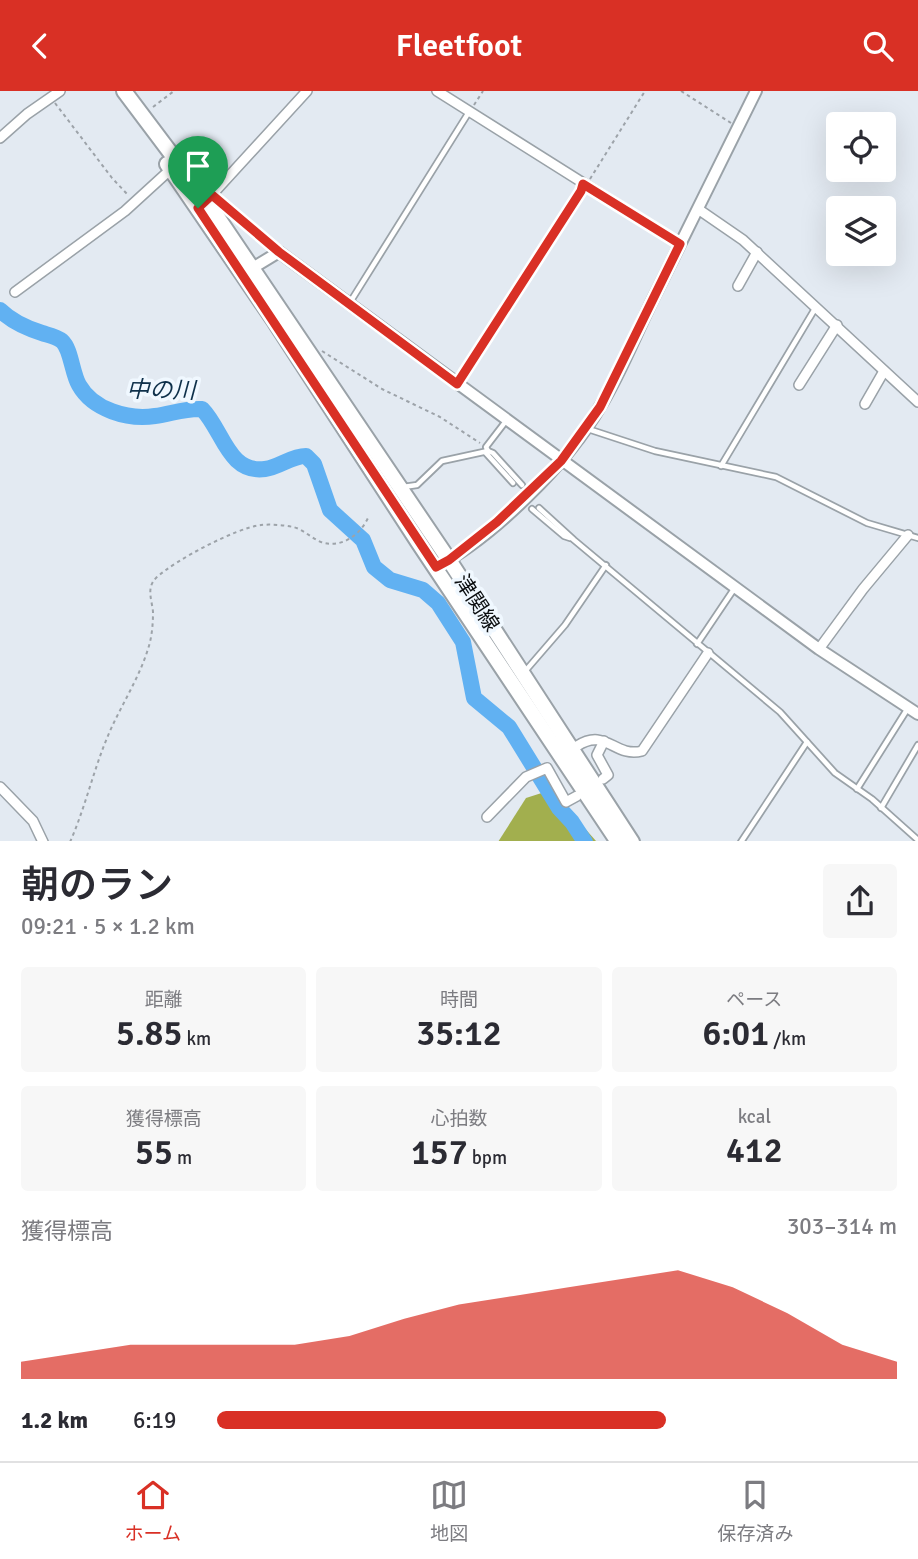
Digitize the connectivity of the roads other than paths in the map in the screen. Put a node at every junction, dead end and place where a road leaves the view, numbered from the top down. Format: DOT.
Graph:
graph roads {
  1 [pos="60,91"];
  2 [pos="122,91"];
  3 [pos="307,91"];
  4 [pos="437,91"];
  5 [pos="756,91"];
  6 [pos="470,112"];
  7 [pos="0,138"];
  8 [pos="171,169"];
  9 [pos="584,185"];
  10 [pos="205,201"];
  11 [pos="698,209"];
  12 [pos="680,244"];
  13 [pos="279,252"];
  14 [pos="757,252"];
  15 [pos="251,269"];
  16 [pos="738,286"];
  17 [pos="15,292"];
  18 [pos="349,305"];
  19 [pos="817,306"];
  20 [pos="837,325"];
  21 [pos="884,371"];
  22 [pos="457,384"];
  23 [pos="799,384"];
  24 [pos="918,403"];
  25 [pos="865,404"];
  26 [pos="507,420"];
  27 [pos="585,428"];
  28 [pos="486,450"];
  29 [pos="561,461"];
  30 [pos="720,466"];
  31 [pos="513,483"];
  32 [pos="522,485"];
  33 [pos="398,487"];
  34 [pos="539,508"];
  35 [pos="532,509"];
  36 [pos="908,535"];
  37 [pos="918,538"];
  38 [pos="574,540"];
  39 [pos="449,560"];
  40 [pos="606,565"];
  41 [pos="436,567"];
  42 [pos="734,588"];
  43 [pos="697,644"];
  44 [pos="819,649"];
  45 [pos="708,653"];
  46 [pos="527,669"];
  47 [pos="913,710"];
  48 [pos="604,741"];
  49 [pos="807,741"];
  50 [pos="918,745"];
  51 [pos="577,746"];
  52 [pos="603,779"];
  53 [pos="0,787"];
  54 [pos="857,789"];
  55 [pos="577,796"];
  56 [pos="881,808"];
  57 [pos="487,817"];
  58 [pos="918,839"];
  59 [pos="43,841"];
  60 [pos="617,841"];
  61 [pos="631,841"];
  62 [pos="742,841"];
  1 -- 7 [label="street"];
  2 -- 8 [label="main road, 津関線"];
  2 -- 10 [label="main road, 津関線"];
  3 -- 10 [label="street"];
  4 -- 6 [label="street"];
  5 -- 11 [label="street"];
  6 -- 9 [label="street"];
  6 -- 18 [label="lane"];
  8 -- 10 [label="main road, 津関線"];
  8 -- 17 [label="street"];
  9 -- 12 [label="street"];
  9 -- 22 [label="lane"];
  10 -- 13 [label="street"];
  10 -- 15 [label="main road, 津関線"];
  10 -- 41 [label="main road, 津関線"];
  11 -- 12 [label="street"];
  11 -- 14 [label="street"];
  12 -- 27 [label="street"];
  13 -- 15 [label="street"];
  13 -- 18 [label="street"];
  14 -- 16 [label="street"];
  14 -- 19 [label="street"];
  15 -- 33 [label="main road, 津関線"];
  18 -- 22 [label="street"];
  19 -- 20 [label="street"];
  19 -- 30 [label="lane"];
  20 -- 21 [label="street"];
  20 -- 23 [label="street"];
  21 -- 24 [label="street"];
  21 -- 25 [label="street"];
  22 -- 26 [label="street"];
  26 -- 28 [label="lane"];
  26 -- 29 [label="street"];
  27 -- 29 [label="street"];
  27 -- 30 [label="lane"];
  28 -- 31 [label="lane"];
  28 -- 32 [label="lane"];
  28 -- 33 [label="lane"];
  29 -- 39 [label="street"];
  29 -- 42 [label="street"];
  30 -- 36 [label="lane"];
  33 -- 39 [label="main road, 津関線"];
  34 -- 38 [label="lane"];
  35 -- 38 [label="lane"];
  36 -- 37 [label="lane"];
  36 -- 44 [label="street"];
  38 -- 40 [label="lane"];
  39 -- 41 [label="street"];
  39 -- 61 [label="main road, 津関線"];
  40 -- 43 [label="lane"];
  40 -- 46 [label="lane"];
  41 -- 60 [label="main road, 津関線"];
  42 -- 43 [label="lane"];
  42 -- 44 [label="street"];
  43 -- 45 [label="lane"];
  44 -- 47 [label="street"];
  45 -- 48 [label="street"];
  45 -- 49 [label="lane"];
  47 -- 54 [label="lane"];
  48 -- 51 [label="street"];
  48 -- 52 [label="street"];
  49 -- 54 [label="lane"];
  49 -- 62 [label="lane"];
  50 -- 56 [label="lane"];
  53 -- 59 [label="street"];
  54 -- 56 [label="lane"];
  55 -- 57 [label="street"];
  56 -- 58 [label="lane"];
}
